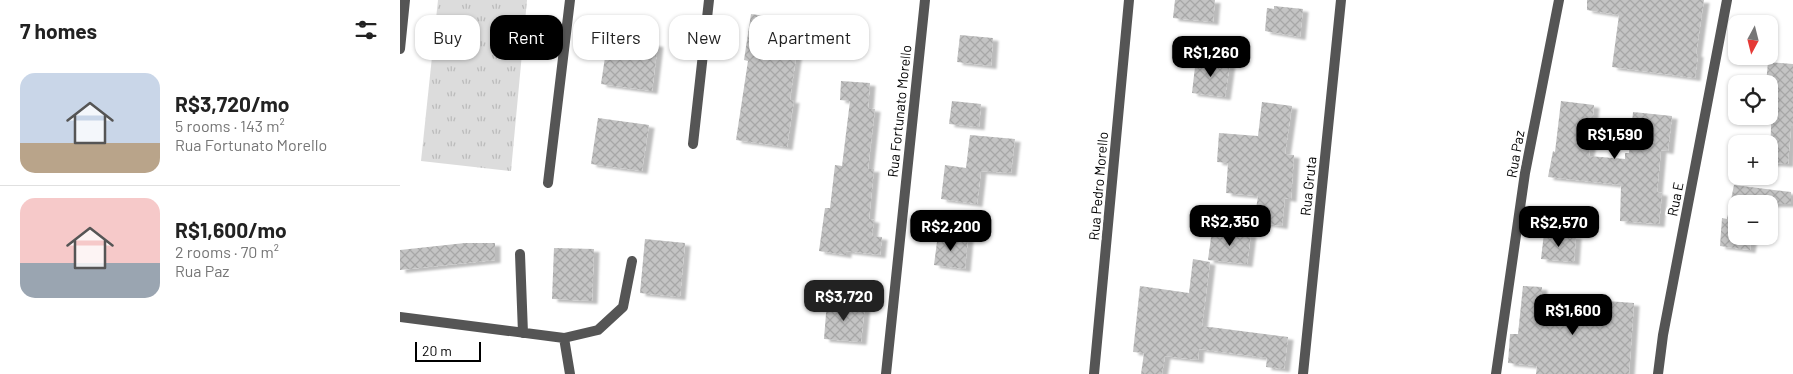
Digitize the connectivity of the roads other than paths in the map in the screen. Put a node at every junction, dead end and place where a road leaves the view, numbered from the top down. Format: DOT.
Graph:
graph roads {
  1 [pos="405,0"];
  2 [pos="570,0"];
  3 [pos="709,0"];
  4 [pos="925,0"];
  5 [pos="1130,0"];
  6 [pos="1341,0"];
  7 [pos="1559,0"];
  8 [pos="1726,0"];
  9 [pos="400,49"];
  10 [pos="693,144"];
  11 [pos="548,183"];
  12 [pos="520,254"];
  13 [pos="632,261"];
  14 [pos="400,317"];
  15 [pos="523,332"];
  16 [pos="564,338"];
  17 [pos="570,374"];
  18 [pos="886,374"];
  19 [pos="1094,374"];
  20 [pos="1303,374"];
  21 [pos="1496,374"];
  22 [pos="1658,374"];
  1 -- 9 [label="street"];
  2 -- 11 [label="street"];
  3 -- 10 [label="street"];
  4 -- 18 [label="street, Rua Fortunato Morello"];
  5 -- 19 [label="street, Rua Pedro Morello"];
  6 -- 20 [label="street, Rua Gruta"];
  7 -- 21 [label="street, Rua Paz"];
  8 -- 22 [label="street, Rua E"];
  12 -- 15 [label="street"];
  13 -- 16 [label="street"];
  14 -- 15 [label="street"];
  15 -- 16 [label="street"];
  16 -- 17 [label="street"];
}
